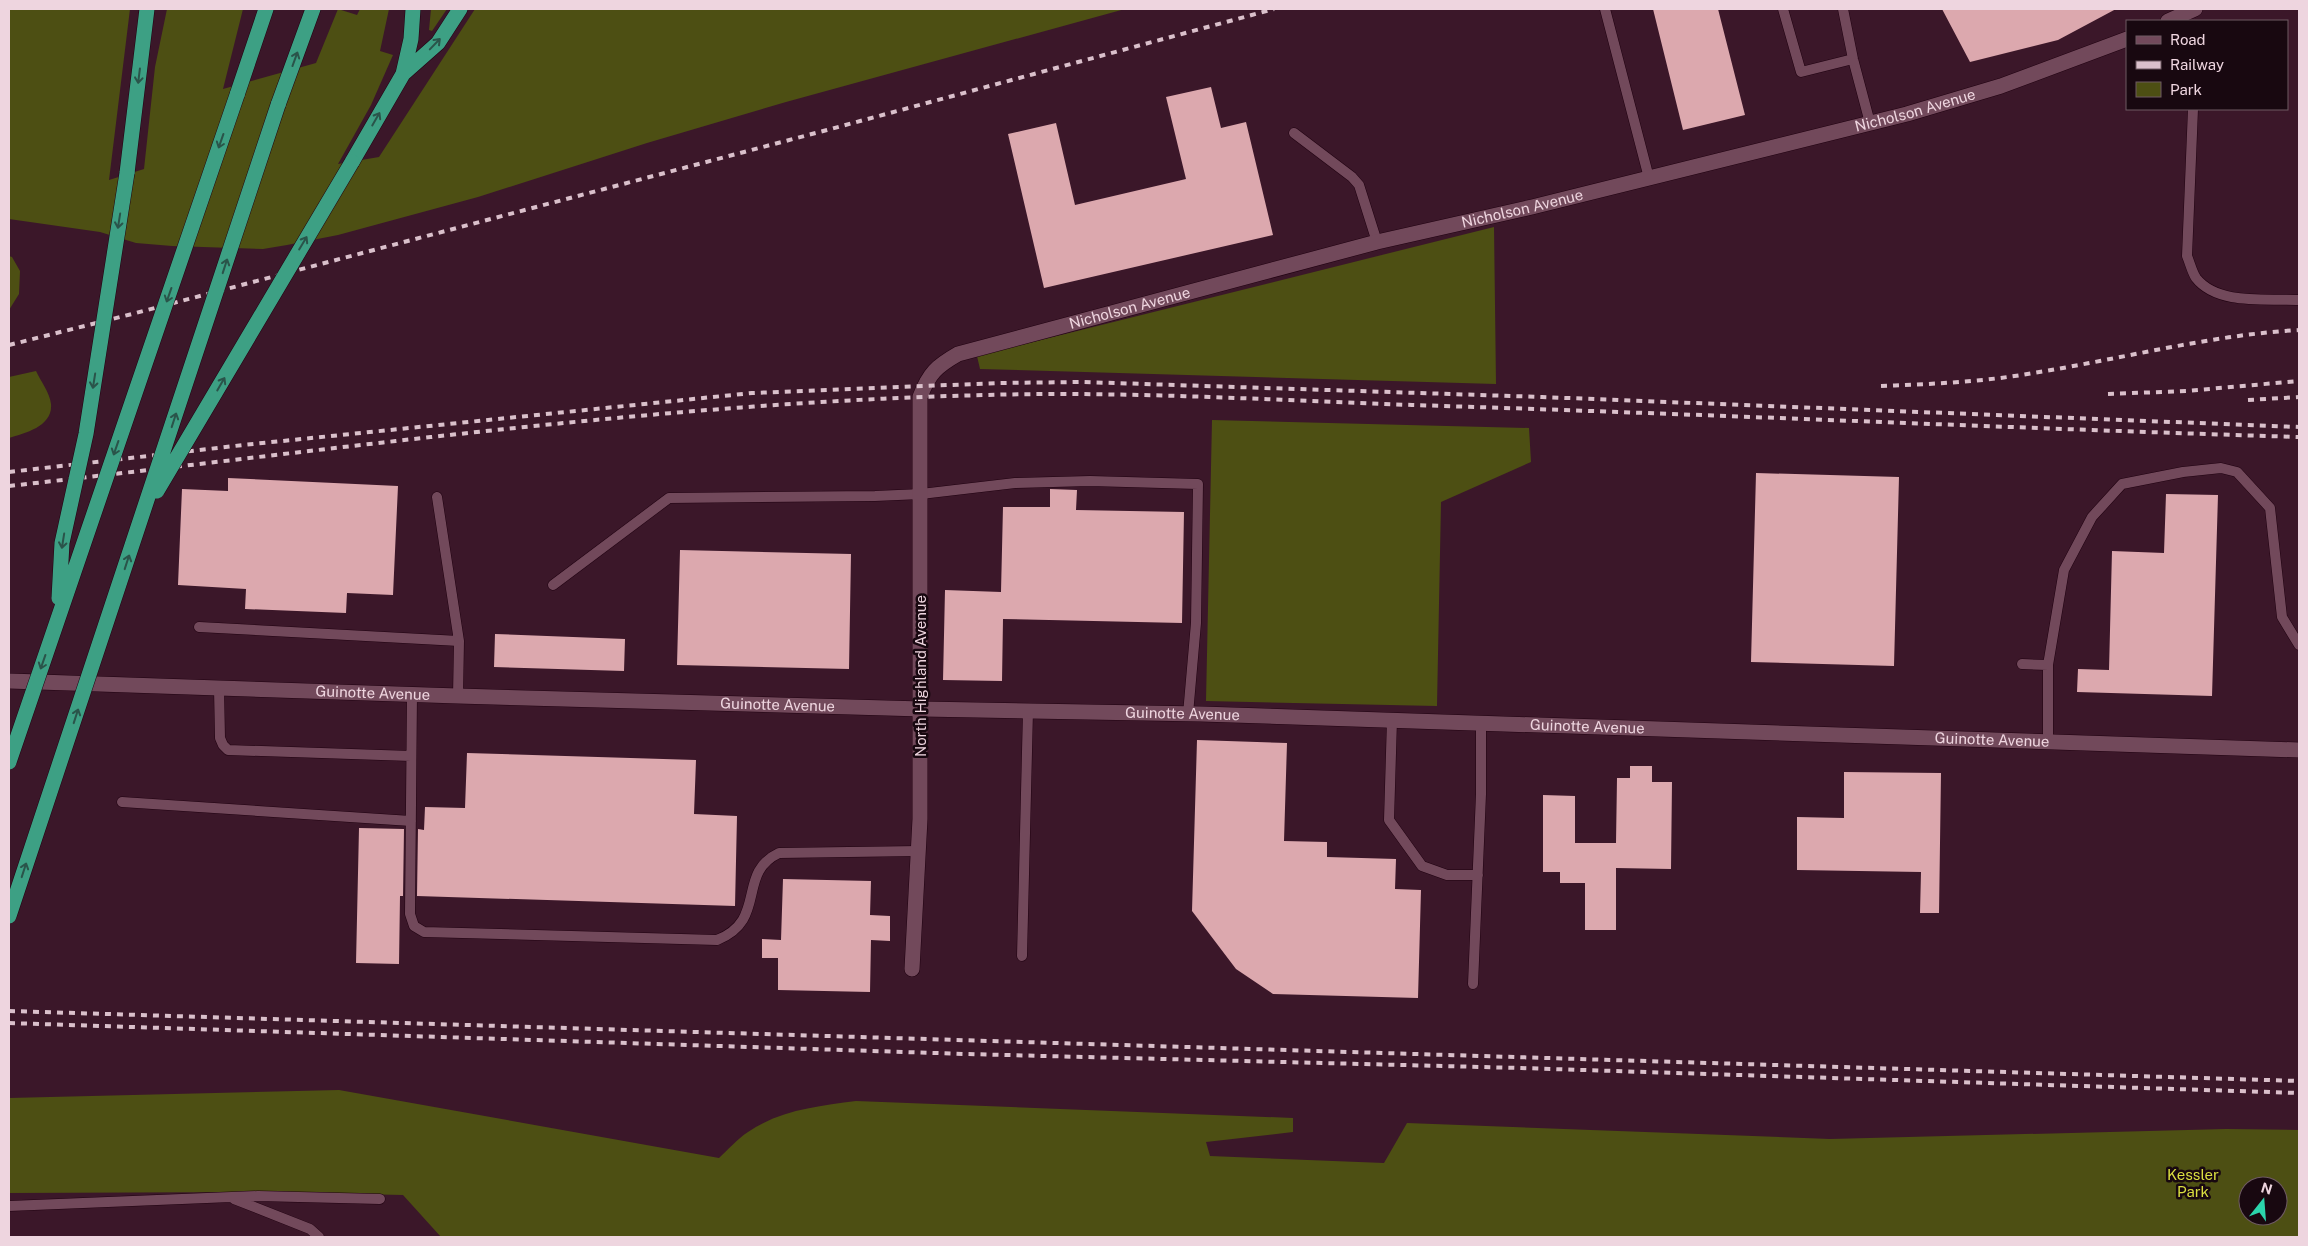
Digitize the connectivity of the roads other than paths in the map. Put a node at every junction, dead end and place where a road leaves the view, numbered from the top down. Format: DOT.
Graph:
graph roads {
  1 [pos="147,9"];
  2 [pos="151,9"];
  3 [pos="266,9"];
  4 [pos="313,9"];
  5 [pos="413,9"];
  6 [pos="460,9"];
  7 [pos="1605,9"];
  8 [pos="1783,9"];
  9 [pos="1842,9"];
  10 [pos="145,28"];
  11 [pos="2126,38"];
  12 [pos="1853,59"];
  13 [pos="403,74"];
  14 [pos="2193,110"];
  15 [pos="1870,123"];
  16 [pos="1294,133"];
  17 [pos="1649,178"];
  18 [pos="1377,242"];
  19 [pos="2299,300"];
  20 [pos="924,384"];
  21 [pos="921,494"];
  22 [pos="437,497"];
  23 [pos="143,516"];
  24 [pos="553,584"];
  25 [pos="58,616"];
  26 [pos="199,628"];
  27 [pos="459,642"];
  28 [pos="2299,645"];
  29 [pos="2022,664"];
  30 [pos="2048,665"];
  31 [pos="9,681"];
  32 [pos="219,688"];
  33 [pos="412,694"];
  34 [pos="458,696"];
  35 [pos="922,709"];
  36 [pos="1028,711"];
  37 [pos="1188,714"];
  38 [pos="1392,720"];
  39 [pos="1481,723"];
  40 [pos="2048,742"];
  41 [pos="2299,750"];
  42 [pos="411,756"];
  43 [pos="9,762"];
  44 [pos="122,802"];
  45 [pos="411,821"];
  46 [pos="919,852"];
  47 [pos="1478,875"];
  48 [pos="9,916"];
  49 [pos="1022,956"];
  50 [pos="912,969"];
  51 [pos="1473,984"];
  52 [pos="230,1197"];
  53 [pos="380,1200"];
  54 [pos="9,1206"];
  55 [pos="319,1237"];
  1 -- 10 [label="highway"];
  2 -- 10 [label="highway"];
  3 -- 25 [label="highway, one-way, bridge"];
  23 -- 4 [label="highway, one-way, bridge"];
  5 -- 13 [label="highway"];
  13 -- 6 [label="highway, one-way"];
  7 -- 17 [label="lane"];
  8 -- 12 [label="lane"];
  9 -- 12 [label="lane"];
  10 -- 25 [label="highway, one-way, bridge"];
  11 -- 15 [label="street, Nicholson Avenue"];
  12 -- 15 [label="lane"];
  23 -- 13 [label="highway, one-way, bridge"];
  14 -- 19 [label="lane"];
  15 -- 17 [label="street, Nicholson Avenue"];
  16 -- 18 [label="lane"];
  17 -- 18 [label="street, Nicholson Avenue"];
  18 -- 20 [label="street, Nicholson Avenue"];
  20 -- 21 [label="street, North Highland Avenue"];
  21 -- 24 [label="lane"];
  21 -- 35 [label="street, North Highland Avenue"];
  21 -- 37 [label="lane"];
  22 -- 27 [label="lane"];
  48 -- 23 [label="highway, one-way, bridge"];
  25 -- 43 [label="highway, one-way, bridge"];
  26 -- 27 [label="lane"];
  27 -- 34 [label="lane"];
  28 -- 30 [label="lane"];
  29 -- 30 [label="lane"];
  30 -- 40 [label="lane"];
  31 -- 32 [label="street, Guinotte Avenue"];
  32 -- 33 [label="street, Guinotte Avenue"];
  32 -- 42 [label="lane"];
  33 -- 34 [label="street, Guinotte Avenue"];
  33 -- 42 [label="lane"];
  34 -- 35 [label="street, Guinotte Avenue"];
  35 -- 36 [label="street, Guinotte Avenue"];
  35 -- 46 [label="street, North Highland Avenue"];
  36 -- 37 [label="street, Guinotte Avenue"];
  36 -- 49 [label="lane"];
  37 -- 38 [label="street, Guinotte Avenue"];
  38 -- 39 [label="street, Guinotte Avenue"];
  38 -- 47 [label="lane"];
  39 -- 40 [label="street, Guinotte Avenue"];
  39 -- 47 [label="lane"];
  40 -- 41 [label="street, Guinotte Avenue"];
  42 -- 45 [label="lane"];
  44 -- 45 [label="lane"];
  45 -- 46 [label="lane"];
  46 -- 50 [label="street, North Highland Avenue"];
  47 -- 51 [label="lane"];
  52 -- 53 [label="lane"];
  52 -- 54 [label="lane"];
  52 -- 55 [label="lane"];
}
